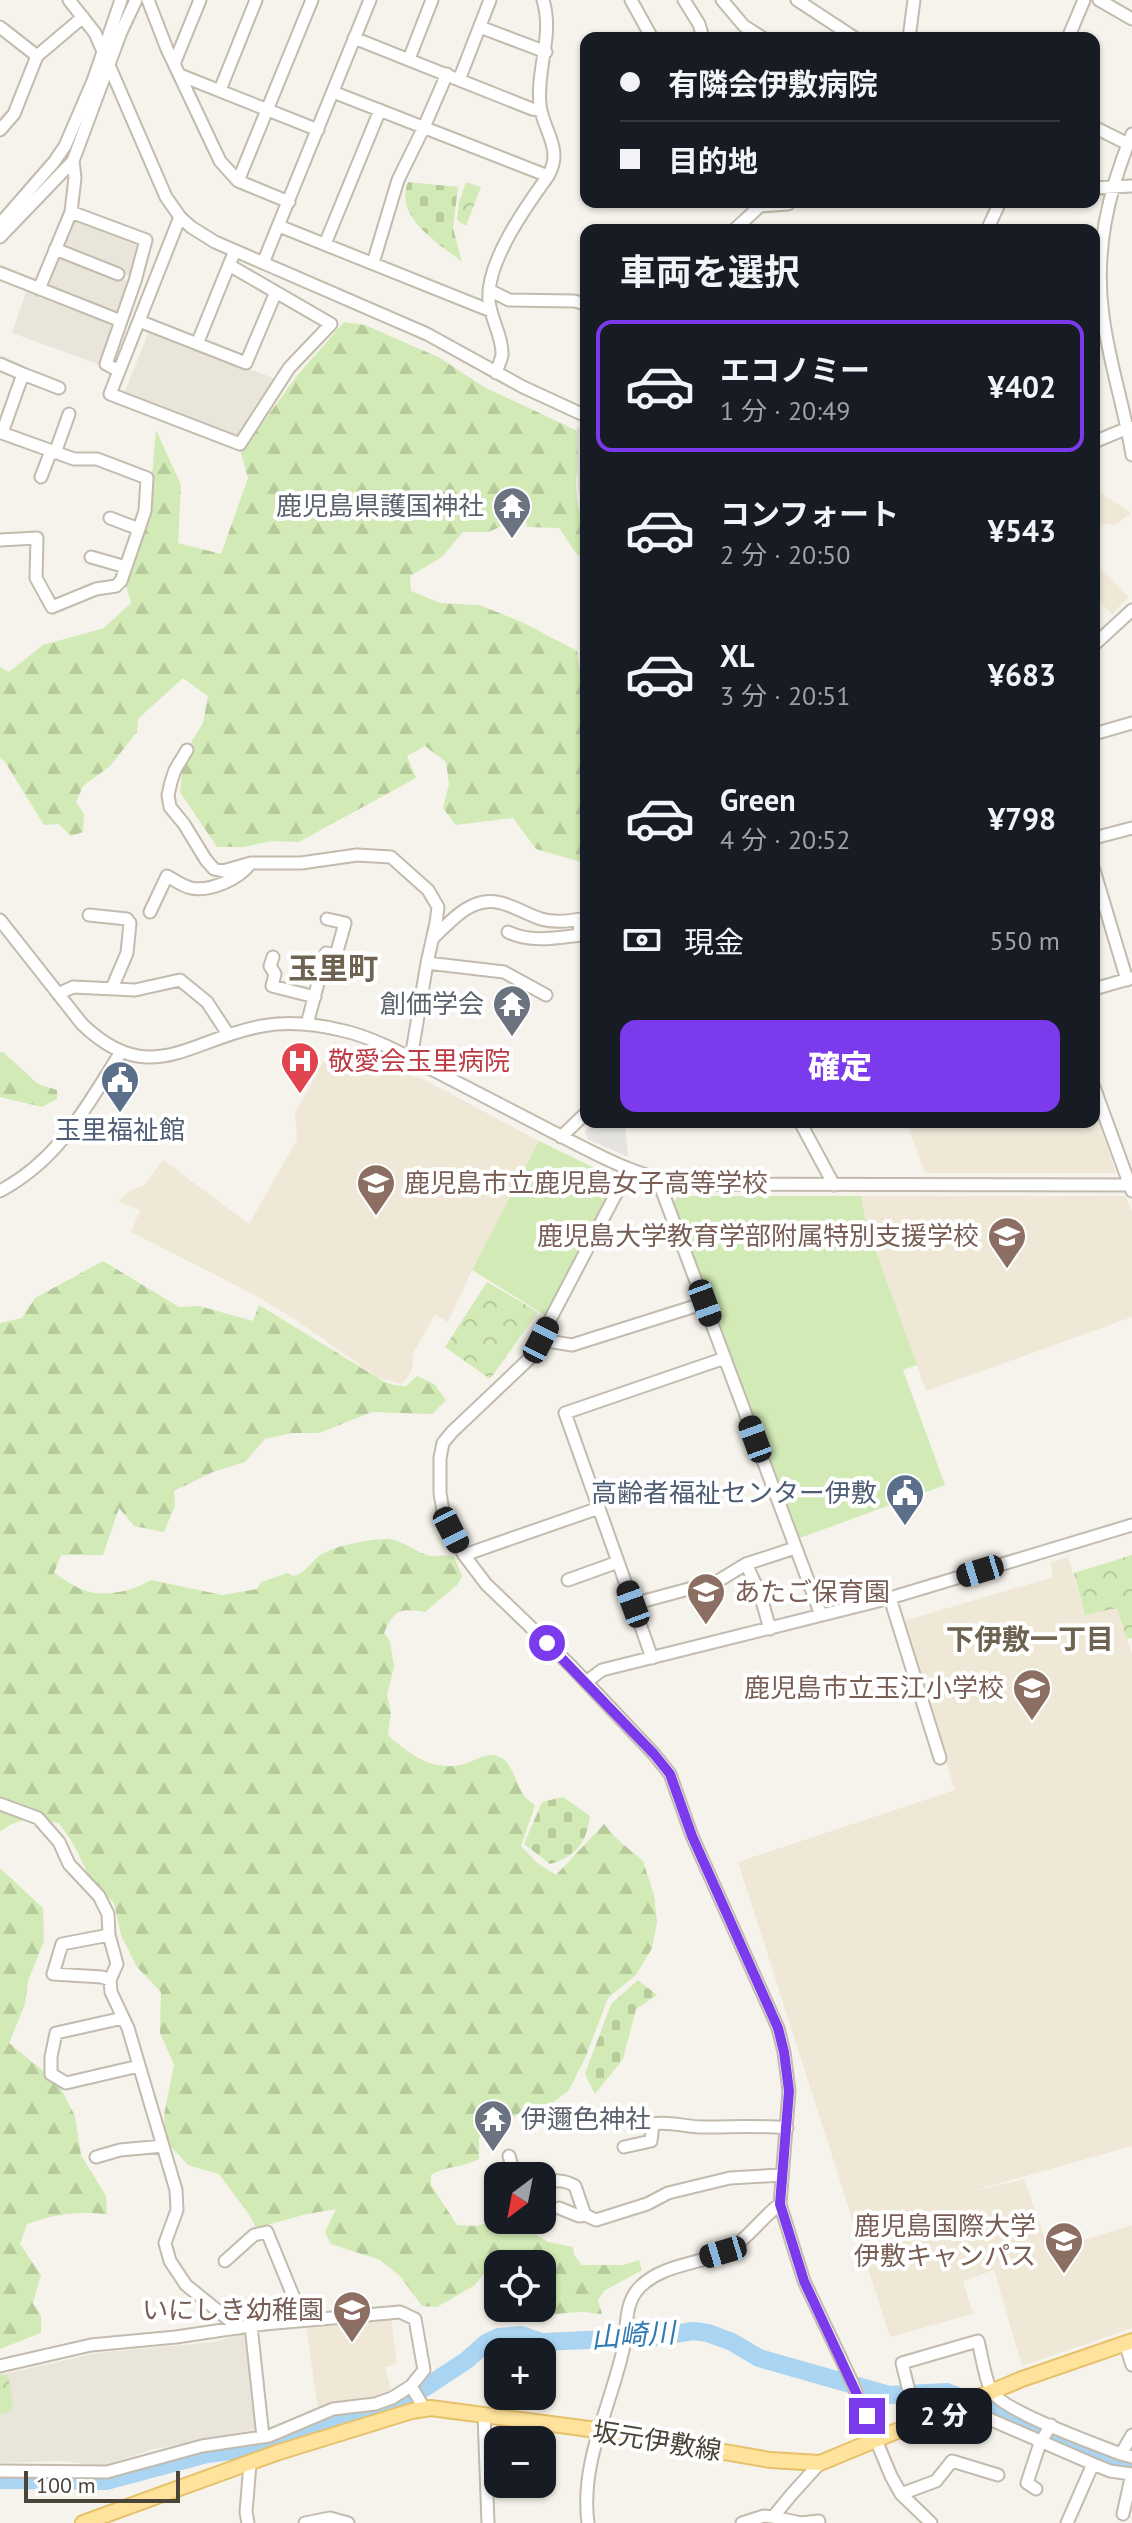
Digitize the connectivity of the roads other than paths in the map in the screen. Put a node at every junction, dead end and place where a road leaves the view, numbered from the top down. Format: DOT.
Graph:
graph roads {
  1 [pos="69,0"];
  2 [pos="121,0"];
  3 [pos="136,0"];
  4 [pos="148,0"];
  5 [pos="200,0"];
  6 [pos="256,0"];
  7 [pos="312,0"];
  8 [pos="370,0"];
  9 [pos="432,0"];
  10 [pos="490,0"];
  11 [pos="543,0"];
  12 [pos="684,0"];
  13 [pos="722,0"];
  14 [pos="797,0"];
  15 [pos="914,0"];
  16 [pos="1084,0"];
  17 [pos="1099,0"];
  18 [pos="637,2"];
  19 [pos="83,17"];
  20 [pos="1132,19"];
  21 [pos="0,27"];
  22 [pos="480,27"];
  23 [pos="650,32"];
  24 [pos="701,32"];
  25 [pos="754,32"];
  26 [pos="846,32"];
  27 [pos="910,32"];
  28 [pos="1071,32"];
  29 [pos="354,38"];
  30 [pos="103,50"];
  31 [pos="546,52"];
  32 [pos="37,56"];
  33 [pos="409,59"];
  34 [pos="174,64"];
  35 [pos="109,65"];
  36 [pos="447,74"];
  37 [pos="180,75"];
  38 [pos="459,80"];
  39 [pos="220,90"];
  40 [pos="333,92"];
  41 [pos="267,109"];
  42 [pos="380,110"];
  43 [pos="540,110"];
  44 [pos="424,127"];
  45 [pos="1100,129"];
  46 [pos="0,130"];
  47 [pos="318,130"];
  48 [pos="1130,139"];
  49 [pos="73,161"];
  50 [pos="548,176"];
  51 [pos="238,181"];
  52 [pos="1132,186"];
  53 [pos="1112,187"];
  54 [pos="1100,188"];
  55 [pos="289,202"];
  56 [pos="755,208"];
  57 [pos="71,212"];
  58 [pos="180,217"];
  59 [pos="0,224"];
  60 [pos="741,224"];
  61 [pos="279,226"];
  62 [pos="0,237"];
  63 [pos="325,244"];
  64 [pos="55,249"];
  65 [pos="235,251"];
  66 [pos="263,263"];
  67 [pos="373,263"];
  68 [pos="229,265"];
  69 [pos="0,273"];
  70 [pos="118,274"];
  71 [pos="1100,285"];
  72 [pos="39,289"];
  73 [pos="489,290"];
  74 [pos="276,292"];
  75 [pos="580,302"];
  76 [pos="491,311"];
  77 [pos="121,321"];
  78 [pos="139,321"];
  79 [pos="1100,325"];
  80 [pos="197,344"];
  81 [pos="0,364"];
  82 [pos="119,371"];
  83 [pos="496,373"];
  84 [pos="23,374"];
  85 [pos="59,388"];
  86 [pos="580,413"];
  87 [pos="69,414"];
  88 [pos="1129,427"];
  89 [pos="1100,439"];
  90 [pos="53,452"];
  91 [pos="1132,455"];
  92 [pos="41,477"];
  93 [pos="110,518"];
  94 [pos="139,529"];
  95 [pos="0,540"];
  96 [pos="91,557"];
  97 [pos="126,567"];
  98 [pos="1132,610"];
  99 [pos="1100,639"];
  100 [pos="1132,723"];
  101 [pos="1100,732"];
  102 [pos="187,750"];
  103 [pos="1132,828"];
  104 [pos="1100,836"];
  105 [pos="251,863"];
  106 [pos="1100,889"];
  107 [pos="150,912"];
  108 [pos="89,915"];
  109 [pos="327,919"];
  110 [pos="580,919"];
  111 [pos="0,920"];
  112 [pos="508,932"];
  113 [pos="434,937"];
  114 [pos="580,938"];
  115 [pos="273,957"];
  116 [pos="427,963"];
  117 [pos="1129,979"];
  118 [pos="1100,987"];
  119 [pos="112,988"];
  120 [pos="58,994"];
  121 [pos="546,995"];
  122 [pos="315,997"];
  123 [pos="307,1024"];
  124 [pos="228,1034"];
  125 [pos="121,1052"];
  126 [pos="411,1058"];
  127 [pos="1100,1103"];
  128 [pos="580,1119"];
  129 [pos="803,1128"];
  130 [pos="561,1137"];
  131 [pos="629,1169"];
  132 [pos="658,1180"];
  133 [pos="834,1185"];
  134 [pos="1131,1187"];
  135 [pos="0,1191"];
  136 [pos="705,1303"];
  137 [pos="541,1340"];
  138 [pos="725,1358"];
  139 [pos="599,1508"];
  140 [pos="1132,1525"];
  141 [pos="795,1548"];
  142 [pos="464,1555"];
  143 [pos="618,1562"];
  144 [pos="746,1564"];
  145 [pos="568,1580"];
  146 [pos="890,1598"];
  147 [pos="633,1604"];
  148 [pos="821,1615"];
  149 [pos="770,1629"];
  150 [pos="652,1658"];
  151 [pos="586,1682"];
  152 [pos="940,1758"];
  153 [pos="0,1804"];
  154 [pos="109,1935"];
  155 [pos="110,1980"];
  156 [pos="123,2018"];
  157 [pos="139,2066"];
  158 [pos="787,2128"];
  159 [pos="163,2146"];
  160 [pos="624,2147"];
  161 [pos="509,2156"];
  162 [pos="96,2157"];
  163 [pos="511,2162"];
  164 [pos="781,2175"];
  165 [pos="556,2181"];
  166 [pos="780,2204"];
  167 [pos="559,2208"];
  168 [pos="585,2215"];
  169 [pos="225,2261"];
  170 [pos="303,2320"];
  171 [pos="245,2327"];
  172 [pos="1128,2342"];
  173 [pos="1132,2365"];
  174 [pos="0,2366"];
  175 [pos="411,2386"];
  176 [pos="908,2387"];
  177 [pos="989,2394"];
  178 [pos="959,2405"];
  179 [pos="424,2408"];
  180 [pos="484,2414"];
  181 [pos="1051,2425"];
  182 [pos="597,2430"];
  183 [pos="1132,2435"];
  184 [pos="263,2437"];
  185 [pos="877,2439"];
  186 [pos="1040,2443"];
  187 [pos="1126,2455"];
  188 [pos="820,2463"];
  189 [pos="250,2464"];
  190 [pos="1093,2464"];
  191 [pos="0,2471"];
  192 [pos="1132,2474"];
  193 [pos="998,2475"];
  194 [pos="1036,2489"];
  195 [pos="901,2494"];
  196 [pos="1123,2514"];
  197 [pos="773,2517"];
  198 [pos="819,2521"];
  199 [pos="749,2522"];
  200 [pos="83,2523"];
  201 [pos="248,2523"];
  202 [pos="305,2523"];
  203 [pos="348,2523"];
  204 [pos="488,2523"];
  205 [pos="588,2523"];
  206 [pos="931,2523"];
  207 [pos="1067,2523"];
  1 -- 19 [label="street"];
  2 -- 30 [label="street"];
  3 -- 35 [label="street"];
  4 -- 34 [label="street"];
  5 -- 34 [label="street"];
  6 -- 39 [label="street"];
  7 -- 41 [label="street"];
  8 -- 29 [label="street"];
  9 -- 33 [label="street"];
  10 -- 22 [label="street"];
  11 -- 31 [label="street"];
  12 -- 24 [label="street"];
  13 -- 25 [label="street"];
  14 -- 26 [label="street"];
  15 -- 27 [label="street"];
  16 -- 28 [label="street"];
  17 -- 20 [label="street"];
  18 -- 23 [label="street"];
  19 -- 30 [label="street"];
  19 -- 32 [label="street"];
  21 -- 32 [label="street"];
  22 -- 31 [label="street"];
  22 -- 38 [label="street"];
  29 -- 33 [label="street"];
  29 -- 40 [label="street"];
  30 -- 35 [label="street"];
  30 -- 59 [label="street"];
  31 -- 43 [label="street"];
  32 -- 46 [label="street"];
  33 -- 36 [label="street"];
  34 -- 37 [label="street"];
  35 -- 49 [label="street"];
  35 -- 58 [label="street"];
  36 -- 38 [label="street"];
  36 -- 44 [label="street"];
  37 -- 39 [label="street"];
  37 -- 51 [label="street"];
  38 -- 43 [label="street"];
  39 -- 41 [label="street"];
  40 -- 42 [label="street"];
  40 -- 47 [label="street"];
  41 -- 47 [label="street"];
  41 -- 51 [label="street"];
  42 -- 44 [label="street"];
  42 -- 63 [label="street"];
  43 -- 50 [label="street"];
  44 -- 50 [label="street"];
  44 -- 67 [label="street"];
  45 -- 48 [label="street"];
  47 -- 55 [label="street"];
  48 -- 53 [label="street"];
  49 -- 57 [label="street"];
  49 -- 62 [label="street"];
  50 -- 73 [label="street"];
  51 -- 55 [label="street"];
  52 -- 53 [label="street"];
  53 -- 54 [label="street"];
  53 -- 71 [label="street"];
  55 -- 61 [label="street"];
  56 -- 60 [label="street"];
  57 -- 64 [label="street"];
  57 -- 77 [label="street"];
  58 -- 65 [label="street"];
  58 -- 78 [label="street"];
  61 -- 63 [label="street"];
  61 -- 66 [label="street"];
  63 -- 67 [label="street"];
  64 -- 70 [label="street"];
  64 -- 72 [label="street"];
  65 -- 66 [label="street"];
  65 -- 68 [label="street"];
  66 -- 83 [label="street"];
  67 -- 76 [label="street"];
  68 -- 74 [label="street"];
  68 -- 80 [label="street"];
  69 -- 72 [label="street"];
  72 -- 77 [label="street"];
  73 -- 75 [label="street"];
  73 -- 76 [label="street"];
  74 -- 80 [label="street"];
  74 -- 82 [label="street"];
  76 -- 83 [label="street"];
  77 -- 82 [label="street"];
  78 -- 80 [label="street"];
  78 -- 82 [label="street"];
  79 -- 88 [label="street"];
  81 -- 84 [label="street"];
  83 -- 86 [label="street"];
  84 -- 85 [label="street"];
  84 -- 90 [label="street"];
  87 -- 90 [label="street"];
  88 -- 89 [label="street"];
  88 -- 91 [label="street"];
  90 -- 92 [label="street"];
  90 -- 94 [label="street"];
  93 -- 94 [label="street"];
  94 -- 97 [label="street"];
  95 -- 97 [label="street"];
  96 -- 97 [label="street"];
  98 -- 99 [label="street"];
  100 -- 101 [label="street"];
  102 -- 105 [label="street"];
  103 -- 104 [label="street"];
  105 -- 107 [label="street"];
  105 -- 113 [label="street"];
  106 -- 117 [label="street"];
  108 -- 119 [label="street"];
  109 -- 122 [label="street"];
  110 -- 113 [label="street"];
  111 -- 120 [label="street"];
  112 -- 114 [label="street"];
  113 -- 116 [label="street"];
  115 -- 122 [label="street"];
  116 -- 121 [label="street"];
  116 -- 126 [label="street"];
  117 -- 118 [label="street"];
  119 -- 120 [label="street"];
  119 -- 124 [label="street"];
  120 -- 125 [label="street"];
  122 -- 123 [label="street"];
  123 -- 124 [label="street"];
  123 -- 126 [label="street"];
  124 -- 125 [label="street"];
  125 -- 135 [label="street"];
  126 -- 130 [label="street"];
  127 -- 134 [label="street"];
  128 -- 130 [label="street"];
  129 -- 133 [label="street"];
  130 -- 131 [label="street"];
  131 -- 132 [label="street"];
  131 -- 137 [label="street"];
  132 -- 133 [label="street"];
  132 -- 136 [label="street"];
  133 -- 134 [label="street"];
  136 -- 137 [label="street"];
  136 -- 138 [label="street"];
  137 -- 142 [label="street"];
  138 -- 139 [label="street"];
  138 -- 141 [label="street"];
  139 -- 142 [label="street"];
  139 -- 143 [label="street"];
  140 -- 146 [label="street"];
  141 -- 144 [label="street"];
  141 -- 148 [label="street"];
  142 -- 151 [label="street"];
  143 -- 145 [label="street"];
  143 -- 147 [label="street"];
  144 -- 147 [label="street"];
  144 -- 149 [label="street"];
  146 -- 148 [label="street"];
  146 -- 152 [label="street"];
  147 -- 150 [label="street"];
  148 -- 149 [label="street"];
  149 -- 150 [label="street"];
  150 -- 151 [label="street"];
  151 -- 158 [label="street"];
  153 -- 154 [label="street"];
  154 -- 155 [label="street"];
  154 -- 155 [label="street"];
  155 -- 156 [label="street"];
  156 -- 157 [label="street"];
  156 -- 157 [label="street"];
  157 -- 159 [label="street"];
  158 -- 160 [label="street"];
  158 -- 164 [label="street"];
  159 -- 162 [label="street"];
  159 -- 171 [label="street"];
  161 -- 163 [label="street"];
  164 -- 166 [label="street"];
  164 -- 168 [label="street"];
  165 -- 168 [label="street"];
  166 -- 182 [label="street"];
  166 -- 185 [label="street"];
  167 -- 168 [label="street"];
  169 -- 170 [label="street"];
  170 -- 171 [label="street"];
  170 -- 175 [label="street"];
  171 -- 174 [label="street"];
  171 -- 184 [label="street"];
  172 -- 173 [label="street"];
  172 -- 177 [label="main road, 坂元伊敷線"];
  175 -- 179 [label="street"];
  175 -- 184 [label="street"];
  176 -- 177 [label="street"];
  177 -- 178 [label="main road, 坂元伊敷線"];
  177 -- 181 [label="street"];
  178 -- 185 [label="main road, 坂元伊敷線"];
  178 -- 186 [label="street"];
  179 -- 180 [label="main road, 坂元伊敷線"];
  179 -- 189 [label="main road, 坂元伊敷線"];
  180 -- 182 [label="main road, 坂元伊敷線"];
  180 -- 204 [label="street"];
  181 -- 186 [label="street"];
  181 -- 187 [label="street"];
  182 -- 188 [label="main road, 坂元伊敷線"];
  182 -- 205 [label="street"];
  183 -- 187 [label="street"];
  184 -- 191 [label="street"];
  185 -- 188 [label="main road, 坂元伊敷線"];
  185 -- 195 [label="street"];
  186 -- 190 [label="street"];
  186 -- 194 [label="street"];
  188 -- 197 [label="street"];
  189 -- 200 [label="main road, 坂元伊敷線"];
  189 -- 201 [label="street"];
  190 -- 192 [label="street"];
  190 -- 207 [label="street"];
  192 -- 196 [label="street"];
  193 -- 195 [label="street"];
  195 -- 206 [label="street"];
  197 -- 198 [label="street"];
  197 -- 199 [label="street"];
  202 -- 203 [label="street"];
}
